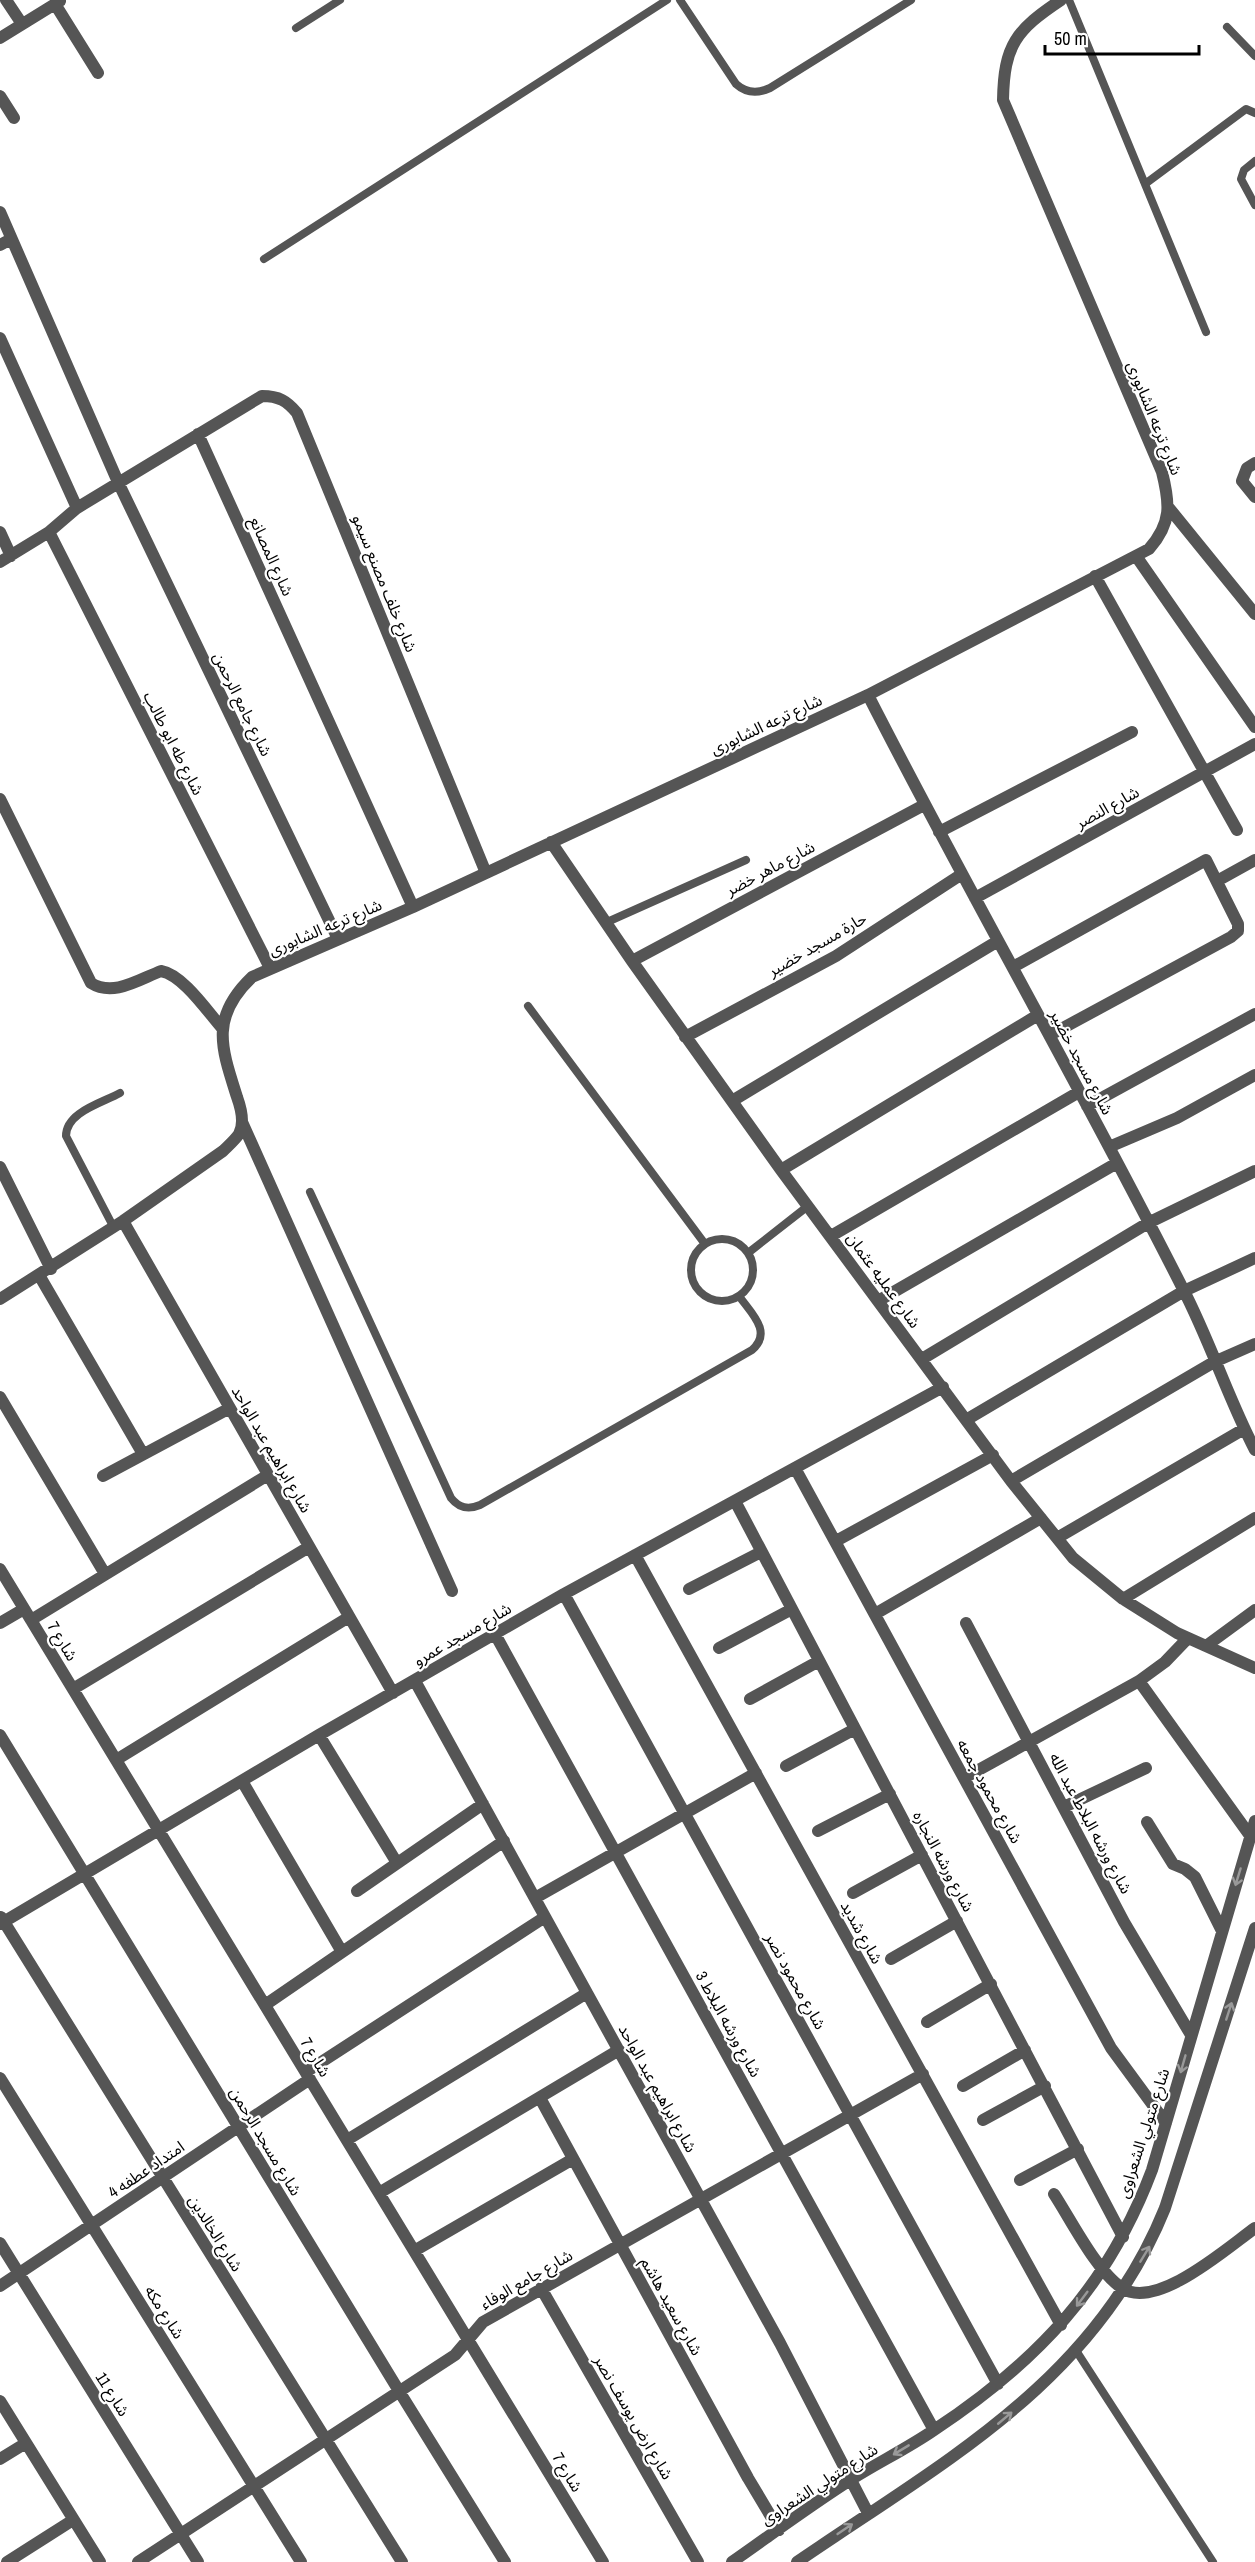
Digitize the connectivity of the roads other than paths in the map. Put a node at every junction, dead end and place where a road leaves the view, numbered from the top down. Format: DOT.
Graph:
graph roads {
  1 [pos="6,0"];
  2 [pos="340,0"];
  3 [pos="667,0"];
  4 [pos="680,0"];
  5 [pos="911,0"];
  6 [pos="1062,0"];
  7 [pos="1069,0"];
  8 [pos="58,2"];
  9 [pos="22,24"];
  10 [pos="1227,27"];
  11 [pos="296,28"];
  12 [pos="0,38"];
  13 [pos="1255,56"];
  14 [pos="98,73"];
  15 [pos="0,96"];
  16 [pos="1255,113"];
  17 [pos="14,118"];
  18 [pos="1255,160"];
  19 [pos="1145,184"];
  20 [pos="1255,205"];
  21 [pos="0,213"];
  22 [pos="6,242"];
  23 [pos="264,259"];
  24 [pos="1206,332"];
  25 [pos="0,338"];
  26 [pos="198,434"];
  27 [pos="1255,463"];
  28 [pos="118,482"];
  29 [pos="1255,497"];
  30 [pos="77,508"];
  31 [pos="1169,508"];
  32 [pos="0,532"];
  33 [pos="49,532"];
  34 [pos="1136,556"];
  35 [pos="6,559"];
  36 [pos="1095,576"];
  37 [pos="1255,614"];
  38 [pos="868,695"];
  39 [pos="1255,727"];
  40 [pos="1132,732"];
  41 [pos="1255,744"];
  42 [pos="1205,772"];
  43 [pos="0,799"];
  44 [pos="924,805"];
  45 [pos="1237,830"];
  46 [pos="939,832"];
  47 [pos="551,842"];
  48 [pos="746,860"];
  49 [pos="1255,860"];
  50 [pos="486,873"];
  51 [pos="962,874"];
  52 [pos="1216,881"];
  53 [pos="975,898"];
  54 [pos="413,907"];
  55 [pos="605,923"];
  56 [pos="338,939"];
  57 [pos="998,941"];
  58 [pos="632,961"];
  59 [pos="1013,967"];
  60 [pos="270,968"];
  61 [pos="528,1006"];
  62 [pos="1255,1014"];
  63 [pos="1038,1015"];
  64 [pos="222,1028"];
  65 [pos="1050,1035"];
  66 [pos="686,1037"];
  67 [pos="1255,1075"];
  68 [pos="1079,1092"];
  69 [pos="120,1093"];
  70 [pos="732,1101"];
  71 [pos="1087,1106"];
  72 [pos="242,1122"];
  73 [pos="1109,1147"];
  74 [pos="1117,1163"];
  75 [pos="0,1167"];
  76 [pos="782,1170"];
  77 [pos="1255,1171"];
  78 [pos="310,1192"];
  79 [pos="808,1206"];
  80 [pos="1148,1223"];
  81 [pos="118,1225"];
  82 [pos="831,1236"];
  83 [pos="705,1244"];
  84 [pos="748,1253"];
  85 [pos="1255,1258"];
  86 [pos="51,1269"];
  87 [pos="39,1275"];
  88 [pos="1184,1291"];
  89 [pos="739,1296"];
  90 [pos="0,1299"];
  91 [pos="878,1301"];
  92 [pos="1255,1344"];
  93 [pos="922,1359"];
  94 [pos="1214,1362"];
  95 [pos="943,1387"];
  96 [pos="0,1396"];
  97 [pos="230,1408"];
  98 [pos="966,1419"];
  99 [pos="1251,1440"];
  100 [pos="143,1455"];
  101 [pos="993,1455"];
  102 [pos="795,1468"];
  103 [pos="268,1475"];
  104 [pos="103,1476"];
  105 [pos="1011,1481"];
  106 [pos="735,1501"];
  107 [pos="1041,1518"];
  108 [pos="1255,1518"];
  109 [pos="1057,1538"];
  110 [pos="836,1541"];
  111 [pos="309,1547"];
  112 [pos="761,1552"];
  113 [pos="635,1555"];
  114 [pos="0,1569"];
  115 [pos="105,1574"];
  116 [pos="689,1589"];
  117 [pos="452,1591"];
  118 [pos="564,1594"];
  119 [pos="1123,1599"];
  120 [pos="792,1609"];
  121 [pos="1255,1610"];
  122 [pos="28,1614"];
  123 [pos="875,1614"];
  124 [pos="349,1617"];
  125 [pos="0,1623"];
  126 [pos="966,1623"];
  127 [pos="495,1634"];
  128 [pos="1188,1638"];
  129 [pos="1206,1646"];
  130 [pos="719,1648"];
  131 [pos="819,1661"];
  132 [pos="1255,1668"];
  133 [pos="415,1681"];
  134 [pos="1139,1681"];
  135 [pos="73,1689"];
  136 [pos="393,1693"];
  137 [pos="750,1699"];
  138 [pos="855,1729"];
  139 [pos="0,1735"];
  140 [pos="319,1735"];
  141 [pos="1030,1742"];
  142 [pos="116,1760"];
  143 [pos="786,1766"];
  144 [pos="1146,1768"];
  145 [pos="756,1773"];
  146 [pos="964,1778"];
  147 [pos="242,1781"];
  148 [pos="890,1794"];
  149 [pos="483,1804"];
  150 [pos="1064,1807"];
  151 [pos="685,1813"];
  152 [pos="1255,1821"];
  153 [pos="1147,1822"];
  154 [pos="159,1830"];
  155 [pos="818,1831"];
  156 [pos="1251,1837"];
  157 [pos="504,1841"];
  158 [pos="615,1852"];
  159 [pos="922,1855"];
  160 [pos="397,1863"];
  161 [pos="84,1874"];
  162 [pos="357,1892"];
  163 [pos="853,1893"];
  164 [pos="535,1898"];
  165 [pos="546,1917"];
  166 [pos="1,1920"];
  167 [pos="957,1921"];
  168 [pos="1222,1930"];
  169 [pos="1254,1936"];
  170 [pos="342,1952"];
  171 [pos="891,1959"];
  172 [pos="991,1984"];
  173 [pos="587,1993"];
  174 [pos="265,2005"];
  175 [pos="927,2022"];
  176 [pos="1191,2035"];
  177 [pos="619,2050"];
  178 [pos="1025,2050"];
  179 [pos="923,2074"];
  180 [pos="308,2076"];
  181 [pos="0,2079"];
  182 [pos="963,2086"];
  183 [pos="1045,2086"];
  184 [pos="540,2098"];
  185 [pos="851,2115"];
  186 [pos="983,2120"];
  187 [pos="1166,2123"];
  188 [pos="238,2127"];
  189 [pos="347,2140"];
  190 [pos="1078,2149"];
  191 [pos="781,2154"];
  192 [pos="573,2159"];
  193 [pos="162,2178"];
  194 [pos="1020,2180"];
  195 [pos="379,2193"];
  196 [pos="1054,2194"];
  197 [pos="701,2199"];
  198 [pos="91,2225"];
  199 [pos="1255,2228"];
  200 [pos="1123,2237"];
  201 [pos="0,2243"];
  202 [pos="620,2244"];
  203 [pos="414,2250"];
  204 [pos="1103,2270"];
  205 [pos="19,2274"];
  206 [pos="0,2286"];
  207 [pos="541,2288"];
  208 [pos="1122,2289"];
  209 [pos="1061,2325"];
  210 [pos="469,2341"];
  211 [pos="1075,2349"];
  212 [pos="998,2384"];
  213 [pos="399,2391"];
  214 [pos="0,2401"];
  215 [pos="934,2430"];
  216 [pos="325,2439"];
  217 [pos="26,2443"];
  218 [pos="0,2459"];
  219 [pos="851,2480"];
  220 [pos="254,2486"];
  221 [pos="868,2513"];
  222 [pos="73,2520"];
  223 [pos="779,2530"];
  224 [pos="181,2534"];
  225 [pos="7,2562"];
  226 [pos="100,2562"];
  227 [pos="138,2562"];
  228 [pos="198,2562"];
  229 [pos="302,2562"];
  230 [pos="402,2562"];
  231 [pos="505,2562"];
  232 [pos="603,2562"];
  233 [pos="698,2562"];
  234 [pos="732,2562"];
  235 [pos="797,2562"];
  236 [pos="1213,2562"];
  1 -- 9 [label="street"];
  2 -- 11 [label="lane"];
  3 -- 23 [label="lane"];
  4 -- 5 [label="lane"];
  6 -- 31 [label="street, شارع ترعه الشابورى"];
  7 -- 19 [label="lane"];
  8 -- 9 [label="street"];
  8 -- 14 [label="street"];
  9 -- 12 [label="street"];
  10 -- 13 [label="lane"];
  15 -- 17 [label="street"];
  16 -- 19 [label="lane"];
  18 -- 20 [label="lane"];
  19 -- 24 [label="lane"];
  21 -- 22 [label="street, شارع جامع الرحمن"];
  22 -- 28 [label="street, شارع جامع الرحمن"];
  25 -- 30 [label="street"];
  26 -- 28 [label="street"];
  26 -- 50 [label="street, شارع خلف مصنع سيمو"];
  26 -- 54 [label="street, شارع المصانع"];
  27 -- 29 [label="street"];
  28 -- 30 [label="street"];
  28 -- 56 [label="street, شارع جامع الرحمن"];
  30 -- 33 [label="street"];
  31 -- 34 [label="street, شارع ترعه الشابورى"];
  31 -- 37 [label="street"];
  32 -- 35 [label="street"];
  33 -- 35 [label="street"];
  33 -- 60 [label="street, شارع طه ابو طالب"];
  34 -- 36 [label="street, شارع ترعه الشابورى"];
  34 -- 39 [label="street"];
  36 -- 38 [label="street, شارع ترعه الشابورى"];
  36 -- 42 [label="street"];
  38 -- 44 [label="street, شارع مسجد خضير"];
  38 -- 47 [label="street, شارع ترعه الشابورى"];
  40 -- 46 [label="street"];
  41 -- 42 [label="street, شارع النصر"];
  42 -- 45 [label="street"];
  42 -- 53 [label="street, شارع النصر"];
  43 -- 64 [label="street"];
  44 -- 46 [label="street, شارع مسجد خضير"];
  44 -- 58 [label="street, شارع ماهر خضر"];
  46 -- 51 [label="street, شارع مسجد خضير"];
  47 -- 50 [label="street, شارع ترعه الشابورى"];
  47 -- 55 [label="street, شارع عمليه عثمان"];
  48 -- 55 [label="lane"];
  49 -- 52 [label="street"];
  50 -- 54 [label="street, شارع ترعه الشابورى"];
  51 -- 53 [label="street, شارع مسجد خضير"];
  51 -- 66 [label="street, حارة مسجد خضير"];
  52 -- 59 [label="street"];
  52 -- 65 [label="street"];
  53 -- 57 [label="street, شارع مسجد خضير"];
  54 -- 56 [label="street, شارع ترعه الشابورى"];
  55 -- 58 [label="street, شارع عمليه عثمان"];
  56 -- 60 [label="street, شارع ترعه الشابورى"];
  57 -- 59 [label="street, شارع مسجد خضير"];
  57 -- 70 [label="street"];
  58 -- 66 [label="street, شارع عمليه عثمان"];
  59 -- 63 [label="street, شارع مسجد خضير"];
  60 -- 64 [label="street, شارع ترعه الشابورى"];
  61 -- 83 [label="lane"];
  62 -- 71 [label="street"];
  63 -- 65 [label="street, شارع مسجد خضير"];
  63 -- 76 [label="street"];
  64 -- 72 [label="street, شارع ترعه الشابورى"];
  65 -- 68 [label="street, شارع مسجد خضير"];
  66 -- 70 [label="street, شارع عمليه عثمان"];
  67 -- 73 [label="street"];
  68 -- 71 [label="street, شارع مسجد خضير"];
  68 -- 82 [label="street"];
  69 -- 81 [label="lane"];
  70 -- 76 [label="street, شارع عمليه عثمان"];
  71 -- 73 [label="street, شارع مسجد خضير"];
  72 -- 81 [label="street"];
  72 -- 117 [label="street, شارع ترعه الشابورى"];
  73 -- 74 [label="street, شارع مسجد خضير"];
  74 -- 80 [label="street, شارع مسجد خضير"];
  74 -- 91 [label="street"];
  75 -- 86 [label="street"];
  76 -- 79 [label="street, شارع عمليه عثمان"];
  77 -- 80 [label="street"];
  78 -- 89 [label="lane"];
  79 -- 82 [label="street, شارع عمليه عثمان"];
  79 -- 84 [label="lane"];
  80 -- 88 [label="street, شارع مسجد خضير"];
  80 -- 93 [label="street"];
  81 -- 86 [label="street"];
  81 -- 97 [label="street, شارع ابراهيم عبد الواحد"];
  82 -- 91 [label="street, شارع عمليه عثمان"];
  83 -- 84 [label="lane"];
  83 -- 89 [label="lane"];
  84 -- 89 [label="lane"];
  85 -- 88 [label="street"];
  86 -- 87 [label="street"];
  87 -- 90 [label="street"];
  87 -- 100 [label="street"];
  88 -- 94 [label="street, شارع مسجد خضير"];
  88 -- 98 [label="street"];
  91 -- 93 [label="street, شارع عمليه عثمان"];
  92 -- 94 [label="street"];
  93 -- 95 [label="street, شارع عمليه عثمان"];
  94 -- 99 [label="street, شارع مسجد خضير"];
  94 -- 105 [label="street"];
  95 -- 98 [label="street, شارع عمليه عثمان"];
  95 -- 102 [label="street, شارع مسجد عمرو"];
  96 -- 115 [label="street"];
  97 -- 100 [label="street"];
  97 -- 103 [label="street, شارع ابراهيم عبد الواحد"];
  98 -- 101 [label="street, شارع عمليه عثمان"];
  99 -- 109 [label="street"];
  100 -- 104 [label="street"];
  101 -- 105 [label="street, شارع عمليه عثمان"];
  101 -- 110 [label="street"];
  102 -- 106 [label="street, شارع مسجد عمرو"];
  102 -- 110 [label="street, شارع محمود جمعه"];
  103 -- 111 [label="street, شارع ابراهيم عبد الواحد"];
  103 -- 115 [label="street"];
  105 -- 107 [label="street, شارع عمليه عثمان"];
  106 -- 112 [label="street, شارع ورشه النجاره"];
  106 -- 113 [label="street, شارع مسجد عمرو"];
  107 -- 109 [label="street, شارع عمليه عثمان"];
  107 -- 123 [label="street"];
  108 -- 119 [label="street"];
  109 -- 119 [label="street, شارع عمليه عثمان"];
  110 -- 123 [label="street, شارع محمود جمعه"];
  111 -- 124 [label="street, شارع ابراهيم عبد الواحد"];
  111 -- 135 [label="street"];
  112 -- 116 [label="street"];
  112 -- 120 [label="street, شارع ورشه النجاره"];
  113 -- 118 [label="street, شارع مسجد عمرو"];
  113 -- 145 [label="street, شارع شديد"];
  114 -- 122 [label="street, شارع 7"];
  115 -- 122 [label="street"];
  118 -- 127 [label="street, شارع مسجد عمرو"];
  118 -- 151 [label="street, شارع محمود نصر"];
  119 -- 128 [label="street, شارع عمليه عثمان"];
  120 -- 130 [label="street"];
  120 -- 131 [label="street, شارع ورشه النجاره"];
  121 -- 129 [label="street"];
  122 -- 125 [label="street"];
  122 -- 135 [label="street, شارع 7"];
  123 -- 146 [label="street, شارع محمود جمعه"];
  124 -- 136 [label="street, شارع ابراهيم عبد الواحد"];
  124 -- 142 [label="street"];
  126 -- 141 [label="street, شارع ورشه البلاط عبد الله"];
  127 -- 133 [label="street, شارع مسجد عمرو"];
  127 -- 158 [label="street, شارع ورشه البلاط 3"];
  128 -- 129 [label="street, شارع عمليه عثمان"];
  128 -- 134 [label="street"];
  129 -- 132 [label="street, شارع عمليه عثمان"];
  131 -- 137 [label="street"];
  131 -- 138 [label="street, شارع ورشه النجاره"];
  133 -- 136 [label="street, شارع مسجد عمرو"];
  133 -- 149 [label="street, شارع ابراهيم عبد الواحد"];
  134 -- 141 [label="street"];
  134 -- 156 [label="street"];
  135 -- 142 [label="street, شارع 7"];
  136 -- 140 [label="street, شارع مسجد عمرو"];
  138 -- 143 [label="street"];
  138 -- 148 [label="street, شارع ورشه النجاره"];
  139 -- 161 [label="street, شارع مسجد الرحمن"];
  140 -- 147 [label="street, شارع مسجد عمرو"];
  140 -- 160 [label="street"];
  141 -- 146 [label="street"];
  141 -- 150 [label="street, شارع ورشه البلاط عبد الله"];
  142 -- 154 [label="street, شارع 7"];
  144 -- 150 [label="street"];
  145 -- 151 [label="street"];
  145 -- 179 [label="street, شارع شديد"];
  146 -- 187 [label="street, شارع محمود جمعه"];
  147 -- 154 [label="street, شارع مسجد عمرو"];
  147 -- 170 [label="street"];
  148 -- 155 [label="street"];
  148 -- 159 [label="street, شارع ورشه النجاره"];
  149 -- 157 [label="street, شارع ابراهيم عبد الواحد"];
  149 -- 160 [label="street"];
  150 -- 176 [label="street, شارع ورشه البلاط عبد الله"];
  151 -- 158 [label="street"];
  151 -- 185 [label="street, شارع محمود نصر"];
  152 -- 156 [label="street, شارع متولي الشعراوى"];
  153 -- 168 [label="street"];
  154 -- 161 [label="street, شارع مسجد عمرو"];
  154 -- 174 [label="street, شارع 7"];
  156 -- 168 [label="street, شارع متولي الشعراوى, one-way"];
  157 -- 164 [label="street, شارع ابراهيم عبد الواحد"];
  157 -- 170 [label="street"];
  158 -- 164 [label="street"];
  158 -- 191 [label="street, شارع ورشه البلاط 3"];
  159 -- 163 [label="street"];
  159 -- 167 [label="street, شارع ورشه النجاره"];
  160 -- 162 [label="street"];
  161 -- 166 [label="street, شارع مسجد عمرو"];
  161 -- 188 [label="street, شارع مسجد الرحمن"];
  164 -- 165 [label="street, شارع ابراهيم عبد الواحد"];
  165 -- 173 [label="street, شارع ابراهيم عبد الواحد"];
  165 -- 180 [label="street, امتداد عطفه 4"];
  166 -- 193 [label="street, شارع الخالدين"];
  167 -- 171 [label="street"];
  167 -- 172 [label="street, شارع ورشه النجاره"];
  168 -- 176 [label="street, شارع متولي الشعراوى"];
  208 -- 169 [label="street, one-way"];
  170 -- 174 [label="street"];
  172 -- 175 [label="street"];
  172 -- 178 [label="street, شارع ورشه النجاره"];
  173 -- 177 [label="street, شارع ابراهيم عبد الواحد"];
  173 -- 189 [label="street"];
  174 -- 180 [label="street, شارع 7"];
  176 -- 187 [label="street, شارع متولي الشعراوى, one-way"];
  177 -- 184 [label="street"];
  177 -- 197 [label="street, شارع ابراهيم عبد الواحد"];
  178 -- 182 [label="street"];
  178 -- 183 [label="street, شارع ورشه النجاره"];
  179 -- 185 [label="street, شارع جامع الوفاء"];
  179 -- 209 [label="street, شارع شديد"];
  180 -- 188 [label="street, امتداد عطفه 4"];
  180 -- 189 [label="street, شارع 7"];
  181 -- 198 [label="street, شارع مكه"];
  183 -- 186 [label="street"];
  183 -- 190 [label="street, شارع ورشه النجاره"];
  184 -- 192 [label="street, شارع سعيد هاشم"];
  184 -- 195 [label="street"];
  185 -- 191 [label="street, شارع جامع الوفاء"];
  185 -- 212 [label="street, شارع محمود نصر"];
  187 -- 200 [label="street, شارع متولي الشعراوى"];
  188 -- 193 [label="street, امتداد عطفه 4"];
  188 -- 213 [label="street, شارع مسجد الرحمن"];
  189 -- 195 [label="street, شارع 7"];
  190 -- 194 [label="street"];
  190 -- 200 [label="street, شارع ورشه النجاره"];
  191 -- 197 [label="street, شارع جامع الوفاء"];
  191 -- 215 [label="street, شارع ورشه البلاط 3"];
  192 -- 202 [label="street, شارع سعيد هاشم"];
  192 -- 203 [label="street"];
  193 -- 198 [label="street, امتداد عطفه 4"];
  193 -- 216 [label="street, شارع الخالدين"];
  195 -- 203 [label="street, شارع 7"];
  196 -- 204 [label="street"];
  197 -- 202 [label="street, شارع جامع الوفاء"];
  197 -- 219 [label="street, شارع ابراهيم عبد الواحد"];
  198 -- 205 [label="street, امتداد عطفه 4"];
  198 -- 220 [label="street, شارع مكه"];
  199 -- 208 [label="street"];
  200 -- 204 [label="street, شارع متولي الشعراوى"];
  201 -- 205 [label="street, شارع 11"];
  202 -- 207 [label="street, شارع جامع الوفاء"];
  202 -- 223 [label="street, شارع سعيد هاشم"];
  203 -- 210 [label="street, شارع 7"];
  204 -- 208 [label="street"];
  204 -- 209 [label="street, شارع متولي الشعراوى, one-way"];
  205 -- 206 [label="street, امتداد عطفه 4"];
  205 -- 224 [label="street, شارع 11"];
  207 -- 210 [label="street, شارع جامع الوفاء"];
  207 -- 233 [label="street, شارع ارض يوسف نصر"];
  208 -- 211 [label="street"];
  209 -- 212 [label="street, شارع متولي الشعراوى"];
  210 -- 213 [label="street, شارع جامع الوفاء"];
  210 -- 232 [label="street, شارع 7"];
  221 -- 211 [label="street, one-way"];
  211 -- 236 [label="lane"];
  212 -- 215 [label="street, شارع متولي الشعراوى"];
  213 -- 216 [label="street, شارع جامع الوفاء"];
  213 -- 231 [label="street, شارع مسجد الرحمن"];
  214 -- 217 [label="street"];
  215 -- 219 [label="street, شارع متولي الشعراوى, one-way"];
  216 -- 220 [label="street, شارع جامع الوفاء"];
  216 -- 230 [label="street, شارع الخالدين"];
  217 -- 218 [label="street"];
  217 -- 222 [label="street"];
  219 -- 221 [label="street, شارع ابراهيم عبد الواحد"];
  219 -- 223 [label="street, شارع متولي الشعراوى"];
  220 -- 224 [label="street, شارع جامع الوفاء"];
  220 -- 229 [label="street, شارع مكه"];
  235 -- 221 [label="street, one-way"];
  222 -- 225 [label="street"];
  222 -- 226 [label="street"];
  223 -- 234 [label="street, شارع متولي الشعراوى"];
  224 -- 227 [label="street, شارع جامع الوفاء"];
  224 -- 228 [label="street, شارع 11"];
}
